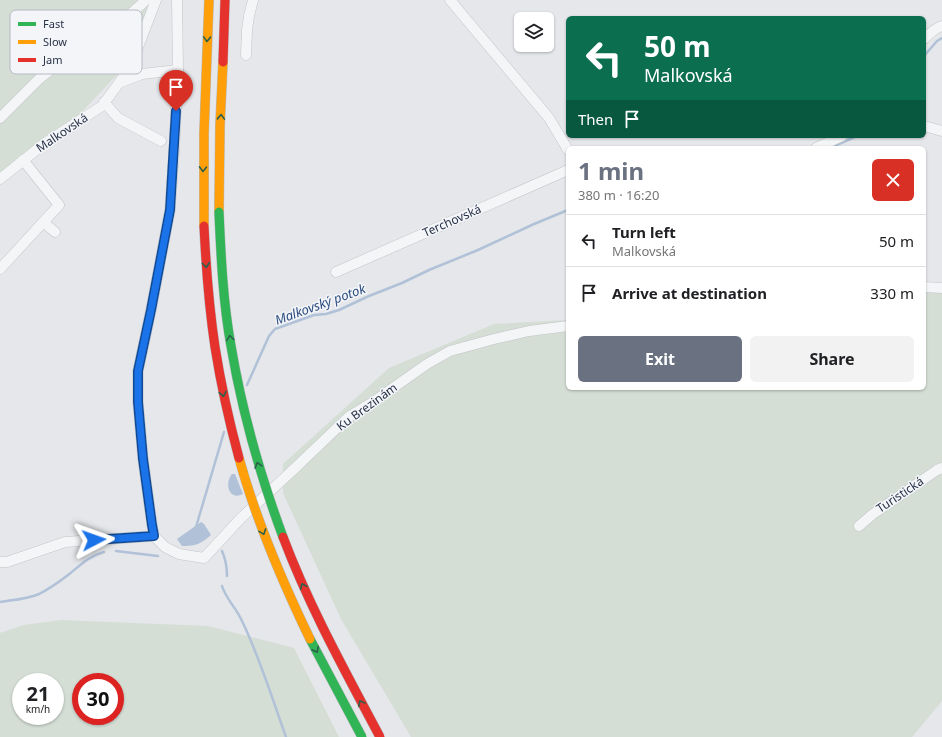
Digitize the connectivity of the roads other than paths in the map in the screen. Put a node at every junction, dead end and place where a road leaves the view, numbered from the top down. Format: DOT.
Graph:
graph roads {
  1 [pos="146,0"];
  2 [pos="156,0"];
  3 [pos="177,0"];
  4 [pos="209,0"];
  5 [pos="225,0"];
  6 [pos="253,0"];
  7 [pos="450,0"];
  8 [pos="136,10"];
  9 [pos="942,26"];
  10 [pos="142,37"];
  11 [pos="926,37"];
  12 [pos="246,56"];
  13 [pos="178,70"];
  14 [pos="45,74"];
  15 [pos="126,74"];
  16 [pos="119,83"];
  17 [pos="104,102"];
  18 [pos="0,118"];
  19 [pos="926,127"];
  20 [pos="942,131"];
  21 [pos="838,138"];
  22 [pos="161,141"];
  23 [pos="820,146"];
  24 [pos="566,147"];
  25 [pos="23,160"];
  26 [pos="566,171"];
  27 [pos="0,179"];
  28 [pos="44,222"];
  29 [pos="55,232"];
  30 [pos="0,269"];
  31 [pos="336,272"];
  32 [pos="926,287"];
  33 [pos="942,288"];
  34 [pos="566,326"];
  35 [pos="942,468"];
  36 [pos="859,526"];
  37 [pos="154,536"];
  38 [pos="0,562"];
  39 [pos="362,737"];
  40 [pos="380,737"];
  1 -- 8 [label="street"];
  2 -- 10 [label="street, Malkovská"];
  3 -- 13 [label="street"];
  4 -- 39 [label="highway, one-way, bridge"];
  40 -- 5 [label="highway, one-way, bridge"];
  6 -- 12 [label="street"];
  7 -- 24 [label="street"];
  9 -- 11 [label="street"];
  13 -- 16 [label="street"];
  13 -- 37 [label="street"];
  14 -- 18 [label="street"];
  15 -- 16 [label="street, Malkovská"];
  16 -- 17 [label="street, Malkovská"];
  17 -- 22 [label="street"];
  17 -- 25 [label="street, Malkovská"];
  19 -- 20 [label="street"];
  21 -- 23 [label="street"];
  25 -- 27 [label="street, Malkovská"];
  25 -- 28 [label="street"];
  26 -- 31 [label="street, Terchovská"];
  28 -- 29 [label="street"];
  28 -- 30 [label="street"];
  32 -- 33 [label="street"];
  34 -- 37 [label="street, Ku Brezinám"];
  35 -- 36 [label="street, Turistická"];
  37 -- 38 [label="street"];
}
